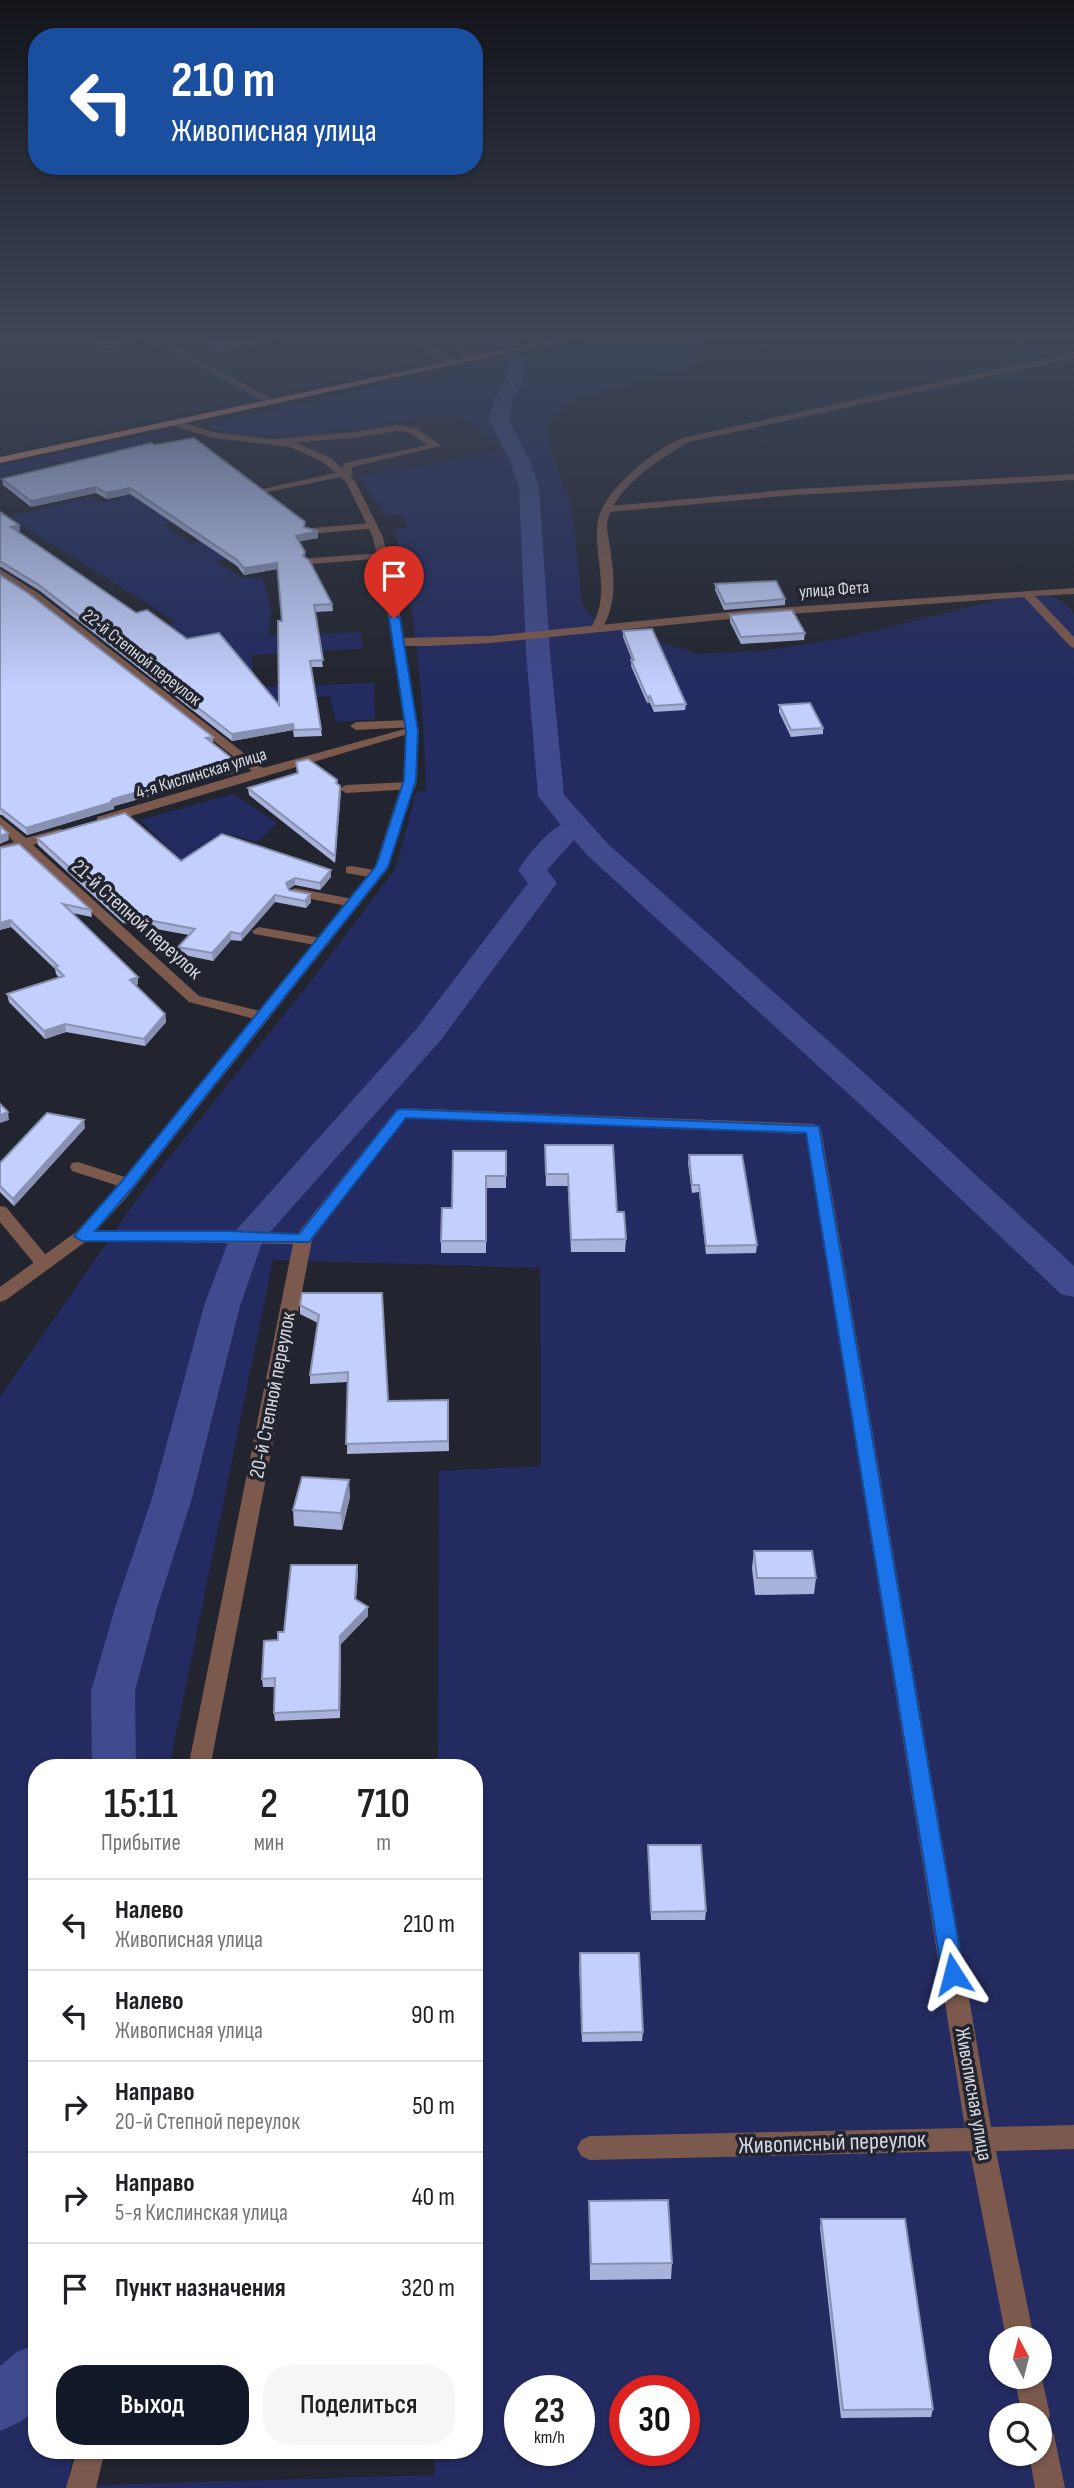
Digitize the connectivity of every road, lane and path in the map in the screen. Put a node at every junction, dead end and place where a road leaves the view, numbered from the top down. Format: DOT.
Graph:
graph roads {
  1 [pos="28,454"];
  2 [pos="317,454"];
  3 [pos="402,454"];
  4 [pos="664,454"];
  5 [pos="0,460"];
  6 [pos="344,475"];
  7 [pos="1074,477"];
  8 [pos="262,487"];
  9 [pos="610,509"];
  10 [pos="373,526"];
  11 [pos="311,531"];
  12 [pos="383,556"];
  13 [pos="311,561"];
  14 [pos="0,572"];
  15 [pos="1074,591"];
  16 [pos="1026,593"];
  17 [pos="597,628"];
  18 [pos="398,642"];
  19 [pos="1074,644"];
  20 [pos="356,726"];
  21 [pos="411,727"];
  22 [pos="261,773"];
  23 [pos="409,786"];
  24 [pos="346,789"];
  25 [pos="0,821"];
  26 [pos="24,844"];
  27 [pos="0,850"];
  28 [pos="351,870"];
  29 [pos="375,874"];
  30 [pos="295,892"];
  31 [pos="353,903"];
  32 [pos="259,931"];
  33 [pos="321,942"];
  34 [pos="263,1016"];
  35 [pos="78,1167"];
  36 [pos="128,1184"];
  37 [pos="0,1210"];
  38 [pos="82,1236"];
  39 [pos="303,1239"];
  40 [pos="44,1264"];
  41 [pos="0,1296"];
  42 [pos="201,1759"];
  43 [pos="1074,2137"];
  44 [pos="980,2138"];
  45 [pos="590,2148"];
  46 [pos="1018,2326"];
  47 [pos="88,2459"];
  48 [pos="1046,2466"];
  49 [pos="80,2488"];
  50 [pos="1050,2488"];
  1 -- 5 [label="main road"];
  2 -- 6 [label="street"];
  3 -- 6 [label="street"];
  4 -- 9 [label="street"];
  6 -- 8 [label="street"];
  6 -- 10 [label="street"];
  7 -- 9 [label="street"];
  9 -- 17 [label="street"];
  10 -- 11 [label="street"];
  10 -- 12 [label="street"];
  12 -- 13 [label="street"];
  12 -- 18 [label="street"];
  14 -- 22 [label="street, 22-й Степной переулок"];
  15 -- 16 [label="street, улица Фета"];
  16 -- 17 [label="street, улица Фета"];
  16 -- 19 [label="street"];
  17 -- 18 [label="street, улица Фета"];
  18 -- 21 [label="street"];
  20 -- 21 [label="street"];
  21 -- 22 [label="street, 4-я Кислинская улица"];
  21 -- 23 [label="street"];
  22 -- 26 [label="street, 4-я Кислинская улица"];
  23 -- 24 [label="street"];
  23 -- 29 [label="street"];
  25 -- 26 [label="street, 21-й Степной переулок"];
  26 -- 27 [label="street, 4-я Кислинская улица"];
  26 -- 34 [label="street, 21-й Степной переулок"];
  28 -- 29 [label="street"];
  29 -- 31 [label="street"];
  30 -- 31 [label="street"];
  31 -- 33 [label="street"];
  32 -- 33 [label="street"];
  33 -- 34 [label="street"];
  34 -- 36 [label="street"];
  35 -- 36 [label="street"];
  36 -- 38 [label="street"];
  37 -- 40 [label="street"];
  38 -- 39 [label="street"];
  38 -- 40 [label="street"];
  39 -- 42 [label="street, 20-й Степной переулок"];
  39 -- 44 [label="street, Живописная улица"];
  40 -- 41 [label="street"];
  43 -- 44 [label="street, Живописный переулок"];
  44 -- 45 [label="street, Живописный переулок"];
  44 -- 46 [label="street, Живописная улица"];
  47 -- 49 [label="street"];
  48 -- 50 [label="street"];
}
